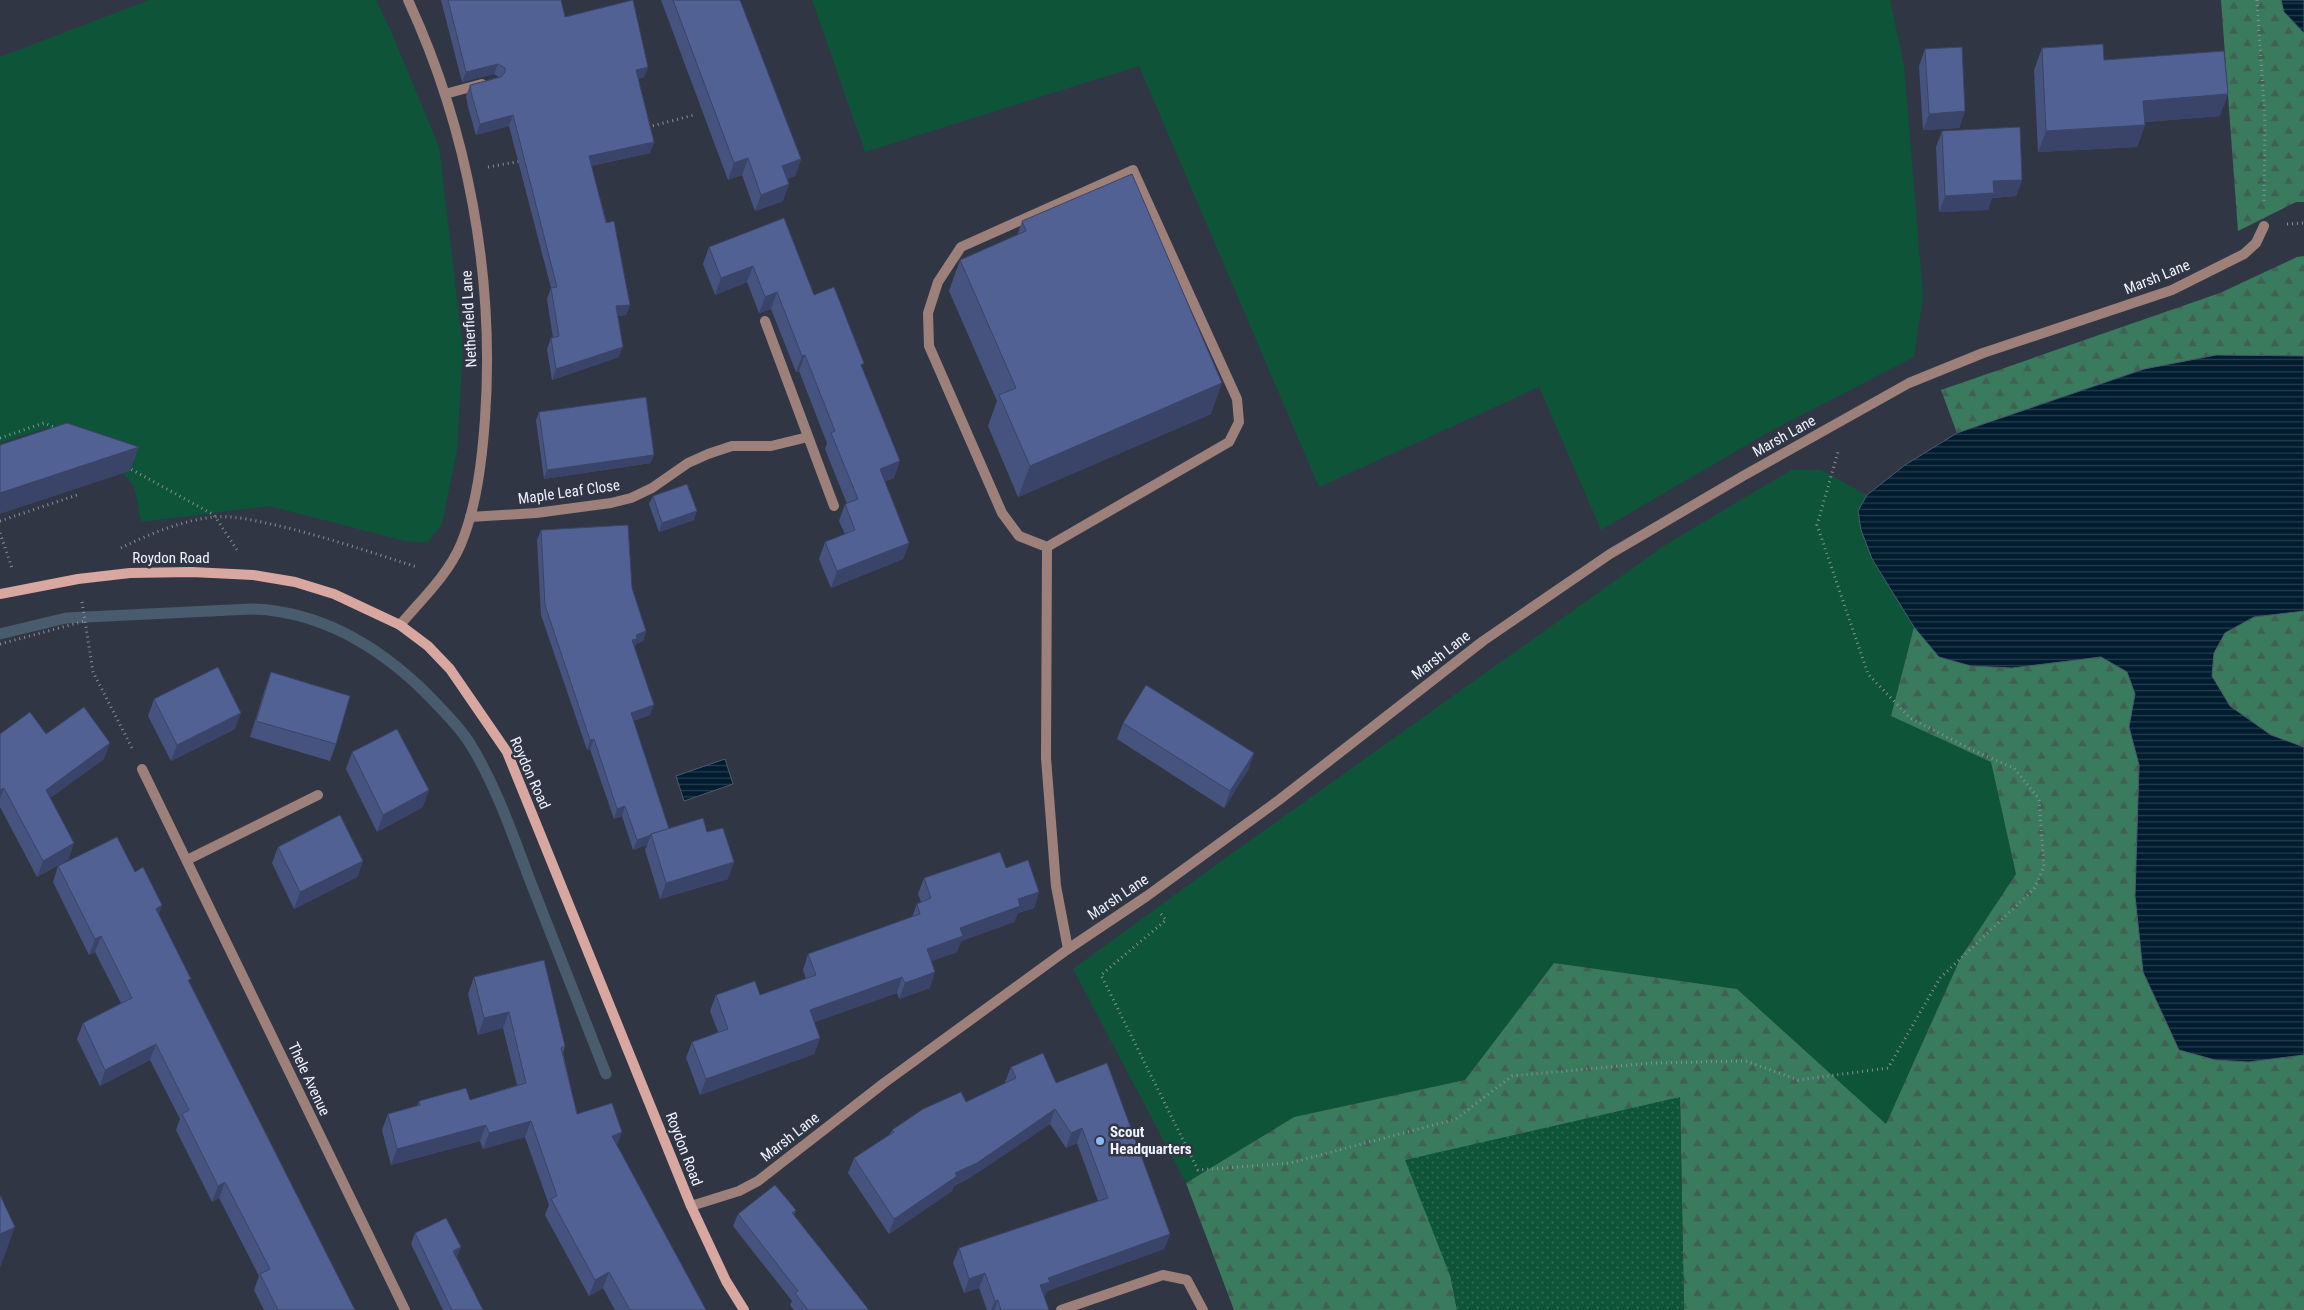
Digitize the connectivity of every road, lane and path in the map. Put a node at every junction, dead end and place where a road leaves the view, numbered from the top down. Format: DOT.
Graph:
graph roads {
  1 [pos="408,0"];
  2 [pos="2257,0"];
  3 [pos="495,81"];
  4 [pos="445,94"];
  5 [pos="694,115"];
  6 [pos="646,128"];
  7 [pos="531,159"];
  8 [pos="466,170"];
  9 [pos="2264,226"];
  10 [pos="765,321"];
  11 [pos="1848,418"];
  12 [pos="60,430"];
  13 [pos="808,437"];
  14 [pos="0,438"];
  15 [pos="119,462"];
  16 [pos="78,495"];
  17 [pos="834,506"];
  18 [pos="215,517"];
  19 [pos="470,517"];
  20 [pos="0,521"];
  21 [pos="0,534"];
  22 [pos="1047,547"];
  23 [pos="118,549"];
  24 [pos="253,575"];
  25 [pos="442,575"];
  26 [pos="20,590"];
  27 [pos="0,594"];
  28 [pos="82,599"];
  29 [pos="85,621"];
  30 [pos="400,625"];
  31 [pos="0,644"];
  32 [pos="142,769"];
  33 [pos="318,795"];
  34 [pos="187,860"];
  35 [pos="1147,896"];
  36 [pos="1068,949"];
  37 [pos="691,1206"];
  38 [pos="406,1310"];
  39 [pos="744,1310"];
  40 [pos="1061,1310"];
  41 [pos="1203,1310"];
  1 -- 4 [label="street, Netherfield Lane"];
  2 -- 9 [label="path"];
  3 -- 4 [label="street"];
  4 -- 8 [label="street, Netherfield Lane"];
  5 -- 6 [label="path"];
  7 -- 8 [label="path"];
  8 -- 19 [label="street, Netherfield Lane"];
  9 -- 11 [label="street, Marsh Lane"];
  10 -- 13 [label="street"];
  11 -- 35 [label="street, Marsh Lane"];
  11 -- 35 [label="path"];
  12 -- 14 [label="path"];
  13 -- 17 [label="street"];
  13 -- 19 [label="street, Maple Leaf Close"];
  15 -- 18 [label="path"];
  16 -- 20 [label="path"];
  18 -- 23 [label="path"];
  18 -- 24 [label="path"];
  18 -- 25 [label="path"];
  19 -- 25 [label="street, Netherfield Lane"];
  21 -- 26 [label="path"];
  22 -- 22 [label="street"];
  22 -- 36 [label="street"];
  24 -- 26 [label="main road, Roydon Road"];
  24 -- 30 [label="main road, Roydon Road"];
  25 -- 30 [label="street, Netherfield Lane"];
  26 -- 27 [label="main road, Roydon Road"];
  28 -- 29 [label="path"];
  29 -- 31 [label="path"];
  29 -- 32 [label="path"];
  30 -- 37 [label="main road, Roydon Road"];
  32 -- 34 [label="street, Thele Avenue"];
  33 -- 34 [label="street"];
  34 -- 38 [label="street, Thele Avenue"];
  35 -- 36 [label="street, Marsh Lane"];
  36 -- 37 [label="street, Marsh Lane"];
  37 -- 39 [label="main road, Roydon Road"];
  40 -- 41 [label="street"];
}
